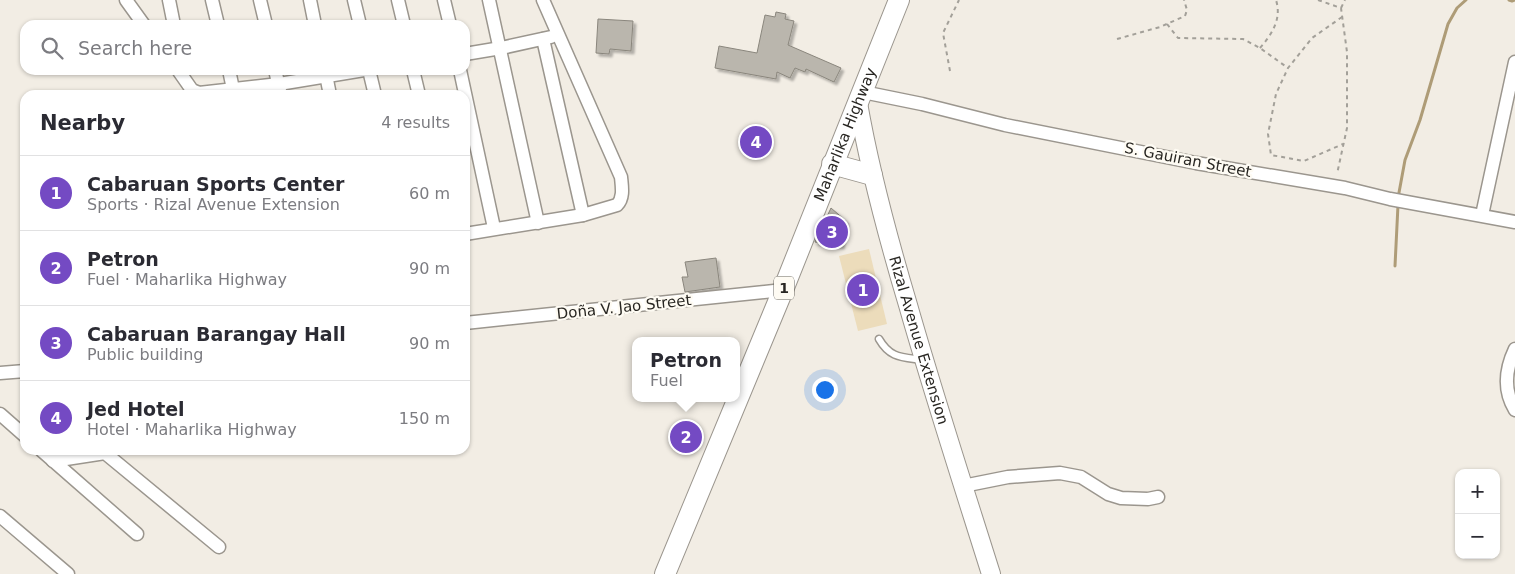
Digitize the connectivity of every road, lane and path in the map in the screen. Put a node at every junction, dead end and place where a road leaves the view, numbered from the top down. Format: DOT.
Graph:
graph roads {
  1 [pos="126,0"];
  2 [pos="169,0"];
  3 [pos="212,0"];
  4 [pos="260,0"];
  5 [pos="310,0"];
  6 [pos="354,0"];
  7 [pos="398,0"];
  8 [pos="444,0"];
  9 [pos="489,0"];
  10 [pos="543,0"];
  11 [pos="899,0"];
  12 [pos="959,0"];
  13 [pos="1184,0"];
  14 [pos="1276,0"];
  15 [pos="1318,0"];
  16 [pos="1345,0"];
  17 [pos="1341,8"];
  18 [pos="1342,17"];
  19 [pos="140,20"];
  20 [pos="173,20"];
  21 [pos="217,20"];
  22 [pos="265,20"];
  23 [pos="314,20"];
  24 [pos="359,20"];
  25 [pos="403,20"];
  26 [pos="449,20"];
  27 [pos="1167,24"];
  28 [pos="558,35"];
  29 [pos="543,39"];
  30 [pos="1117,39"];
  31 [pos="501,48"];
  32 [pos="1260,48"];
  33 [pos="470,53"];
  34 [pos="1515,62"];
  35 [pos="1288,68"];
  36 [pos="950,71"];
  37 [pos="183,75"];
  38 [pos="230,75"];
  39 [pos="277,75"];
  40 [pos="322,75"];
  41 [pos="325,75"];
  42 [pos="371,75"];
  43 [pos="414,75"];
  44 [pos="461,75"];
  45 [pos="192,90"];
  46 [pos="234,90"];
  47 [pos="280,90"];
  48 [pos="329,90"];
  49 [pos="374,90"];
  50 [pos="418,90"];
  51 [pos="464,90"];
  52 [pos="861,98"];
  53 [pos="470,116"];
  54 [pos="1343,144"];
  55 [pos="832,164"];
  56 [pos="872,175"];
  57 [pos="1335,186"];
  58 [pos="583,215"];
  59 [pos="1482,215"];
  60 [pos="1515,222"];
  61 [pos="538,223"];
  62 [pos="494,228"];
  63 [pos="470,233"];
  64 [pos="783,290"];
  65 [pos="470,322"];
  66 [pos="879,339"];
  67 [pos="1515,349"];
  68 [pos="924,360"];
  69 [pos="20,371"];
  70 [pos="0,373"];
  71 [pos="740,393"];
  72 [pos="736,402"];
  73 [pos="1515,410"];
  74 [pos="0,414"];
  75 [pos="20,432"];
  76 [pos="46,455"];
  77 [pos="92,455"];
  78 [pos="107,455"];
  79 [pos="53,461"];
  80 [pos="963,486"];
  81 [pos="1158,497"];
  82 [pos="0,516"];
  83 [pos="137,534"];
  84 [pos="219,547"];
  85 [pos="68,574"];
  86 [pos="665,574"];
  87 [pos="991,574"];
  1 -- 19 [label="street"];
  2 -- 20 [label="street"];
  3 -- 21 [label="street"];
  4 -- 22 [label="street"];
  5 -- 23 [label="street"];
  6 -- 24 [label="street"];
  7 -- 25 [label="street"];
  8 -- 26 [label="street"];
  9 -- 31 [label="street"];
  10 -- 28 [label="street"];
  11 -- 52 [label="main road, Maharlika Highway / 1"];
  12 -- 36 [label="path"];
  13 -- 27 [label="path"];
  14 -- 32 [label="path"];
  15 -- 17 [label="path"];
  16 -- 17 [label="path"];
  17 -- 18 [label="path"];
  18 -- 35 [label="path"];
  18 -- 54 [label="path"];
  27 -- 30 [label="path"];
  27 -- 32 [label="path"];
  28 -- 29 [label="street"];
  28 -- 58 [label="street"];
  29 -- 31 [label="street"];
  29 -- 58 [label="street"];
  31 -- 33 [label="street"];
  31 -- 61 [label="street"];
  32 -- 35 [label="path"];
  34 -- 59 [label="street"];
  35 -- 54 [label="path"];
  37 -- 45 [label="street"];
  38 -- 46 [label="street"];
  39 -- 47 [label="street"];
  40 -- 47 [label="street"];
  41 -- 48 [label="street"];
  42 -- 49 [label="street"];
  43 -- 50 [label="street"];
  44 -- 51 [label="street"];
  46 -- 47 [label="street"];
  52 -- 55 [label="main road, Maharlika Highway / 1"];
  52 -- 56 [label="main road, Rizal Avenue Extension"];
  52 -- 57 [label="street, S. Gauiran Street"];
  53 -- 62 [label="street"];
  54 -- 57 [label="path"];
  55 -- 56 [label="main road"];
  55 -- 64 [label="main road, Maharlika Highway / 1"];
  56 -- 68 [label="main road, Rizal Avenue Extension"];
  57 -- 59 [label="street, S. Gauiran Street"];
  58 -- 61 [label="street"];
  59 -- 60 [label="street, S. Gauiran Street"];
  61 -- 62 [label="street"];
  62 -- 63 [label="street"];
  64 -- 65 [label="street, Doña V. Jao Street"];
  64 -- 71 [label="main road, Maharlika Highway / 1"];
  66 -- 68 [label="lane"];
  67 -- 73 [label="street"];
  68 -- 80 [label="main road, Rizal Avenue Extension"];
  69 -- 70 [label="street"];
  72 -- 86 [label="main road, Maharlika Highway / 1"];
  74 -- 75 [label="street"];
  76 -- 79 [label="street"];
  77 -- 79 [label="street"];
  78 -- 84 [label="street"];
  79 -- 83 [label="street"];
  80 -- 81 [label="street"];
  80 -- 87 [label="main road, Rizal Avenue Extension"];
  82 -- 85 [label="street"];
}
